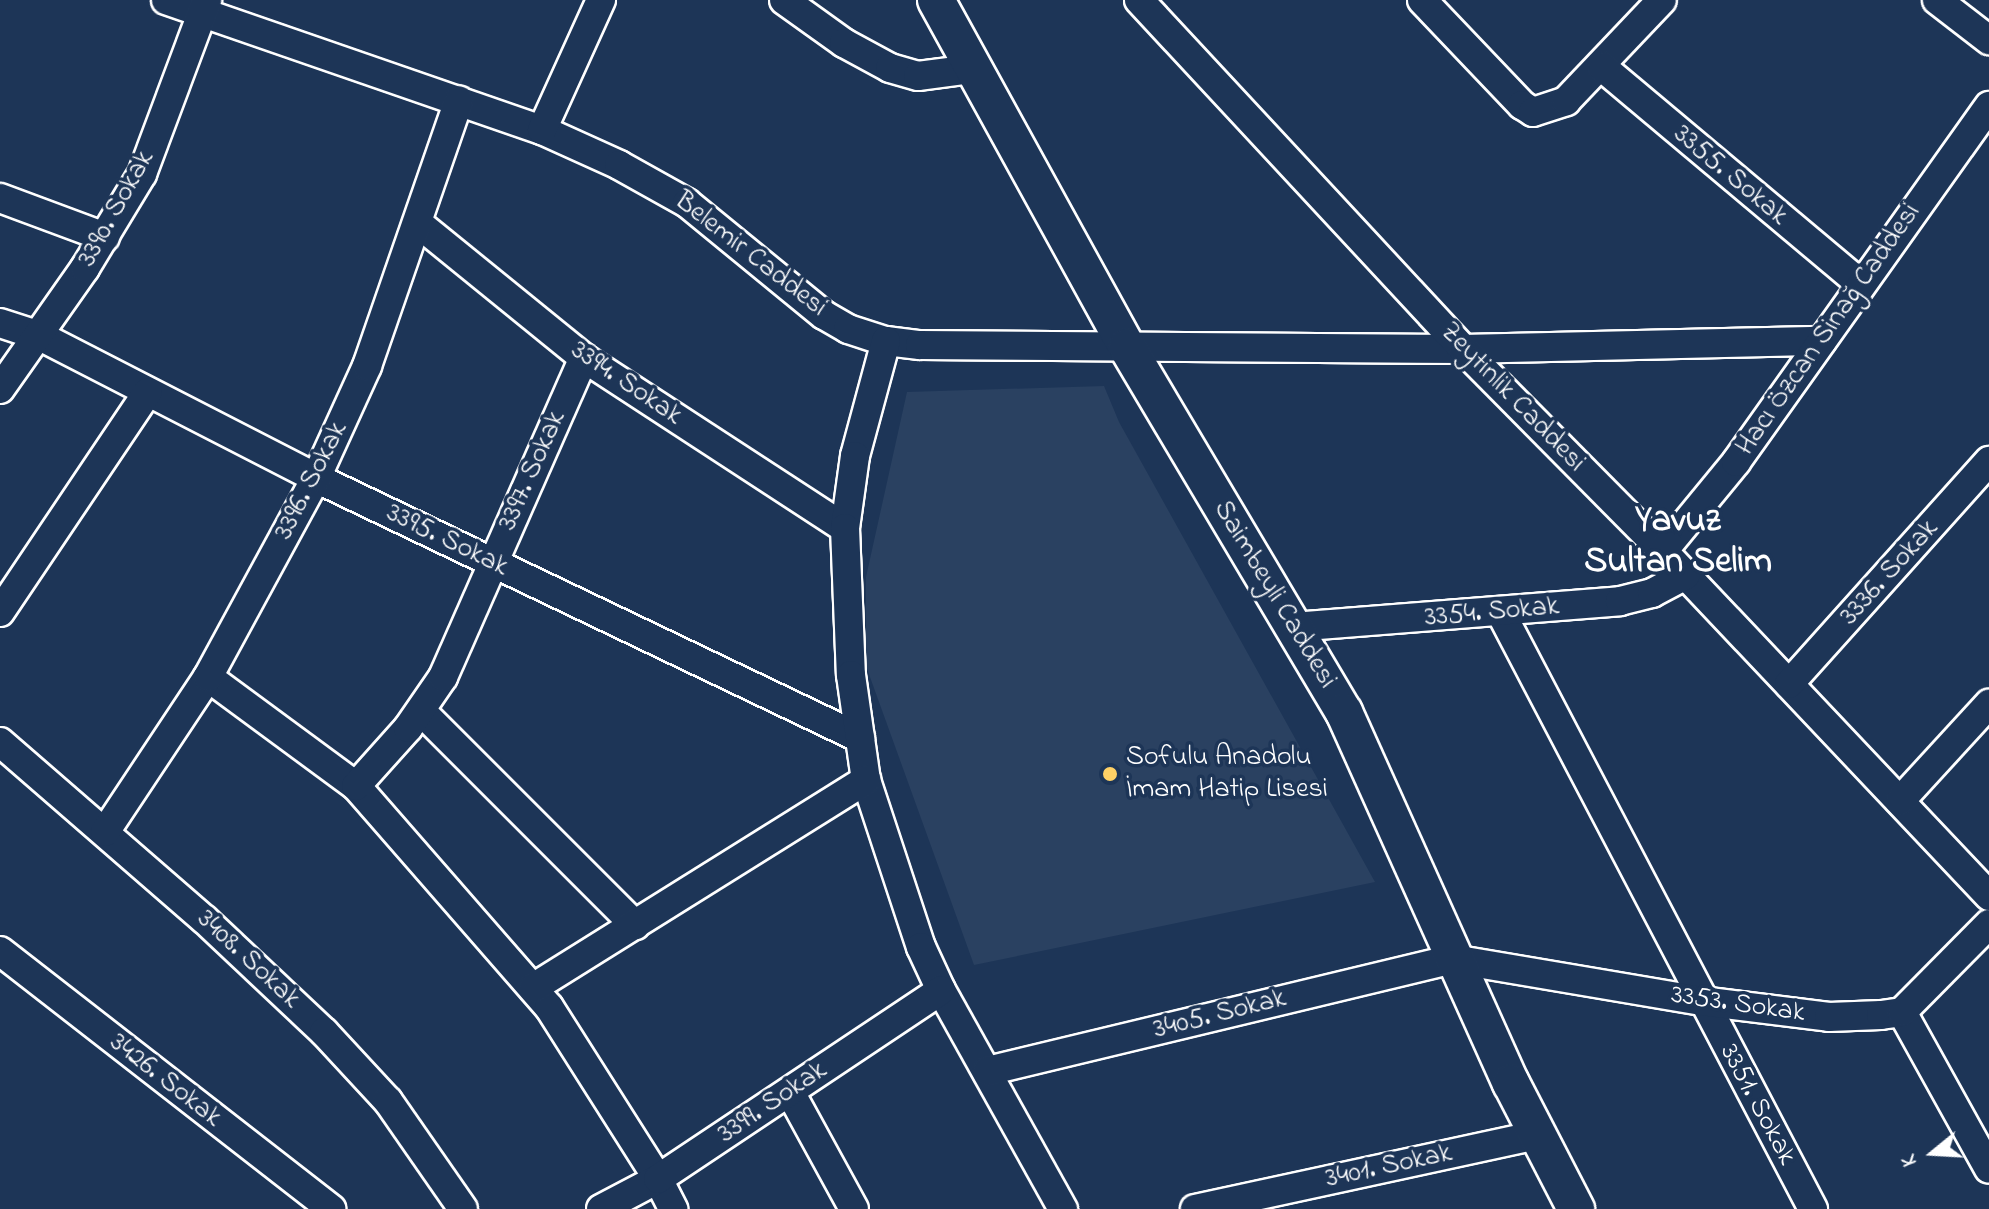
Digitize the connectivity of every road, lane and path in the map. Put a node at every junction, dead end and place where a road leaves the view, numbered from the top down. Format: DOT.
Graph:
graph roads {
  1 [pos="166,0"];
  2 [pos="601,0"];
  3 [pos="784,0"];
  4 [pos="936,0"];
  5 [pos="1139,0"];
  6 [pos="1422,0"];
  7 [pos="1662,0"];
  8 [pos="1937,0"];
  9 [pos="203,6"];
  10 [pos="1989,40"];
  11 [pos="1601,66"];
  12 [pos="971,69"];
  13 [pos="459,101"];
  14 [pos="1989,106"];
  15 [pos="542,130"];
  16 [pos="0,198"];
  17 [pos="419,224"];
  18 [pos="105,237"];
  19 [pos="1861,284"];
  20 [pos="0,323"];
  21 [pos="38,335"];
  22 [pos="886,341"];
  23 [pos="1822,341"];
  24 [pos="1127,347"];
  25 [pos="1463,349"];
  26 [pos="584,358"];
  27 [pos="0,389"];
  28 [pos="148,392"];
  29 [pos="1989,461"];
  30 [pos="316,478"];
  31 [pos="845,528"];
  32 [pos="1663,551"];
  33 [pos="492,563"];
  34 [pos="1686,575"];
  35 [pos="0,612"];
  36 [pos="1501,613"];
  37 [pos="1293,627"];
  38 [pos="208,677"];
  39 [pos="1789,684"];
  40 [pos="1989,704"];
  41 [pos="421,711"];
  42 [pos="860,738"];
  43 [pos="0,742"];
  44 [pos="866,780"];
  45 [pos="356,786"];
  46 [pos="1900,801"];
  47 [pos="105,832"];
  48 [pos="1989,896"];
  49 [pos="1989,924"];
  50 [pos="635,925"];
  51 [pos="0,951"];
  52 [pos="1453,959"];
  53 [pos="533,988"];
  54 [pos="941,990"];
  55 [pos="1701,1001"];
  56 [pos="1902,1012"];
  57 [pos="987,1071"];
  58 [pos="790,1092"];
  59 [pos="1537,1135"];
  60 [pos="1989,1169"];
  61 [pos="658,1179"];
  62 [pos="332,1209"];
  63 [pos="463,1209"];
  64 [pos="601,1209"];
  65 [pos="673,1209"];
  66 [pos="854,1209"];
  67 [pos="1063,1209"];
  68 [pos="1195,1209"];
  69 [pos="1576,1209"];
  70 [pos="1813,1209"];
  1 -- 9 [label="street, Belemir Caddesi"];
  2 -- 15 [label="street"];
  3 -- 12 [label="street"];
  4 -- 12 [label="main road, Saimbeyli Caddesi"];
  5 -- 25 [label="street, Zeytinlik Caddesi"];
  6 -- 11 [label="street"];
  7 -- 11 [label="street"];
  8 -- 10 [label="street"];
  9 -- 13 [label="street, Belemir Caddesi"];
  9 -- 18 [label="street, 3390. Sokak"];
  11 -- 19 [label="street, 3355. Sokak"];
  12 -- 24 [label="main road, Saimbeyli Caddesi"];
  13 -- 15 [label="street, Belemir Caddesi"];
  13 -- 17 [label="street, 3396. Sokak"];
  14 -- 19 [label="street, Hacı Özcan Sinağ Caddesi"];
  15 -- 22 [label="street, Belemir Caddesi"];
  16 -- 18 [label="street"];
  17 -- 26 [label="street, 3394. Sokak"];
  17 -- 30 [label="street, 3396. Sokak"];
  18 -- 21 [label="street, 3390. Sokak"];
  19 -- 23 [label="street, Hacı Özcan Sinağ Caddesi"];
  20 -- 21 [label="street, 3395. Sokak"];
  21 -- 27 [label="street, 3390. Sokak"];
  21 -- 28 [label="street, 3395. Sokak"];
  22 -- 24 [label="street, Belemir Caddesi"];
  22 -- 31 [label="street"];
  23 -- 25 [label="street, Belemir Caddesi"];
  23 -- 32 [label="street, Hacı Özcan Sinağ Caddesi"];
  24 -- 25 [label="street, Belemir Caddesi"];
  24 -- 37 [label="main road, Saimbeyli Caddesi"];
  25 -- 32 [label="street, Zeytinlik Caddesi"];
  26 -- 31 [label="street, 3394. Sokak"];
  26 -- 33 [label="street, 3397. Sokak"];
  28 -- 30 [label="street, 3395. Sokak"];
  28 -- 35 [label="street"];
  29 -- 39 [label="street, 3336. Sokak"];
  30 -- 33 [label="street, 3395. Sokak"];
  30 -- 38 [label="street, 3396. Sokak"];
  31 -- 42 [label="street"];
  32 -- 34 [label="street, Zeytinlik Caddesi"];
  33 -- 41 [label="street, 3397. Sokak"];
  33 -- 42 [label="street, 3395. Sokak"];
  34 -- 36 [label="street, 3354. Sokak"];
  34 -- 39 [label="street, Zeytinlik Caddesi"];
  36 -- 37 [label="street, 3354. Sokak"];
  36 -- 55 [label="street, 3351. Sokak"];
  37 -- 52 [label="main road, Saimbeyli Caddesi"];
  38 -- 45 [label="street"];
  38 -- 47 [label="street, 3396. Sokak"];
  39 -- 46 [label="street, Zeytinlik Caddesi"];
  40 -- 46 [label="street"];
  41 -- 45 [label="street, 3397. Sokak"];
  41 -- 50 [label="street"];
  42 -- 44 [label="street"];
  43 -- 47 [label="street, 3408. Sokak"];
  44 -- 50 [label="street"];
  44 -- 54 [label="street"];
  45 -- 53 [label="street"];
  46 -- 48 [label="street, Zeytinlik Caddesi"];
  47 -- 63 [label="street, 3408. Sokak"];
  49 -- 56 [label="street"];
  50 -- 53 [label="street"];
  51 -- 62 [label="street, 3426. Sokak"];
  52 -- 55 [label="street, 3353. Sokak"];
  52 -- 57 [label="street, 3405. Sokak"];
  52 -- 59 [label="main road, Saimbeyli Caddesi"];
  53 -- 61 [label="street"];
  54 -- 57 [label="street"];
  54 -- 58 [label="street, 3399. Sokak"];
  55 -- 56 [label="street, 3353. Sokak"];
  55 -- 70 [label="street, 3351. Sokak"];
  56 -- 60 [label="street"];
  57 -- 67 [label="street"];
  58 -- 61 [label="street, 3399. Sokak"];
  58 -- 66 [label="street"];
  59 -- 68 [label="street, 3401. Sokak"];
  59 -- 69 [label="main road, Saimbeyli Caddesi"];
  61 -- 64 [label="street, 3399. Sokak"];
  61 -- 65 [label="street"];
}
